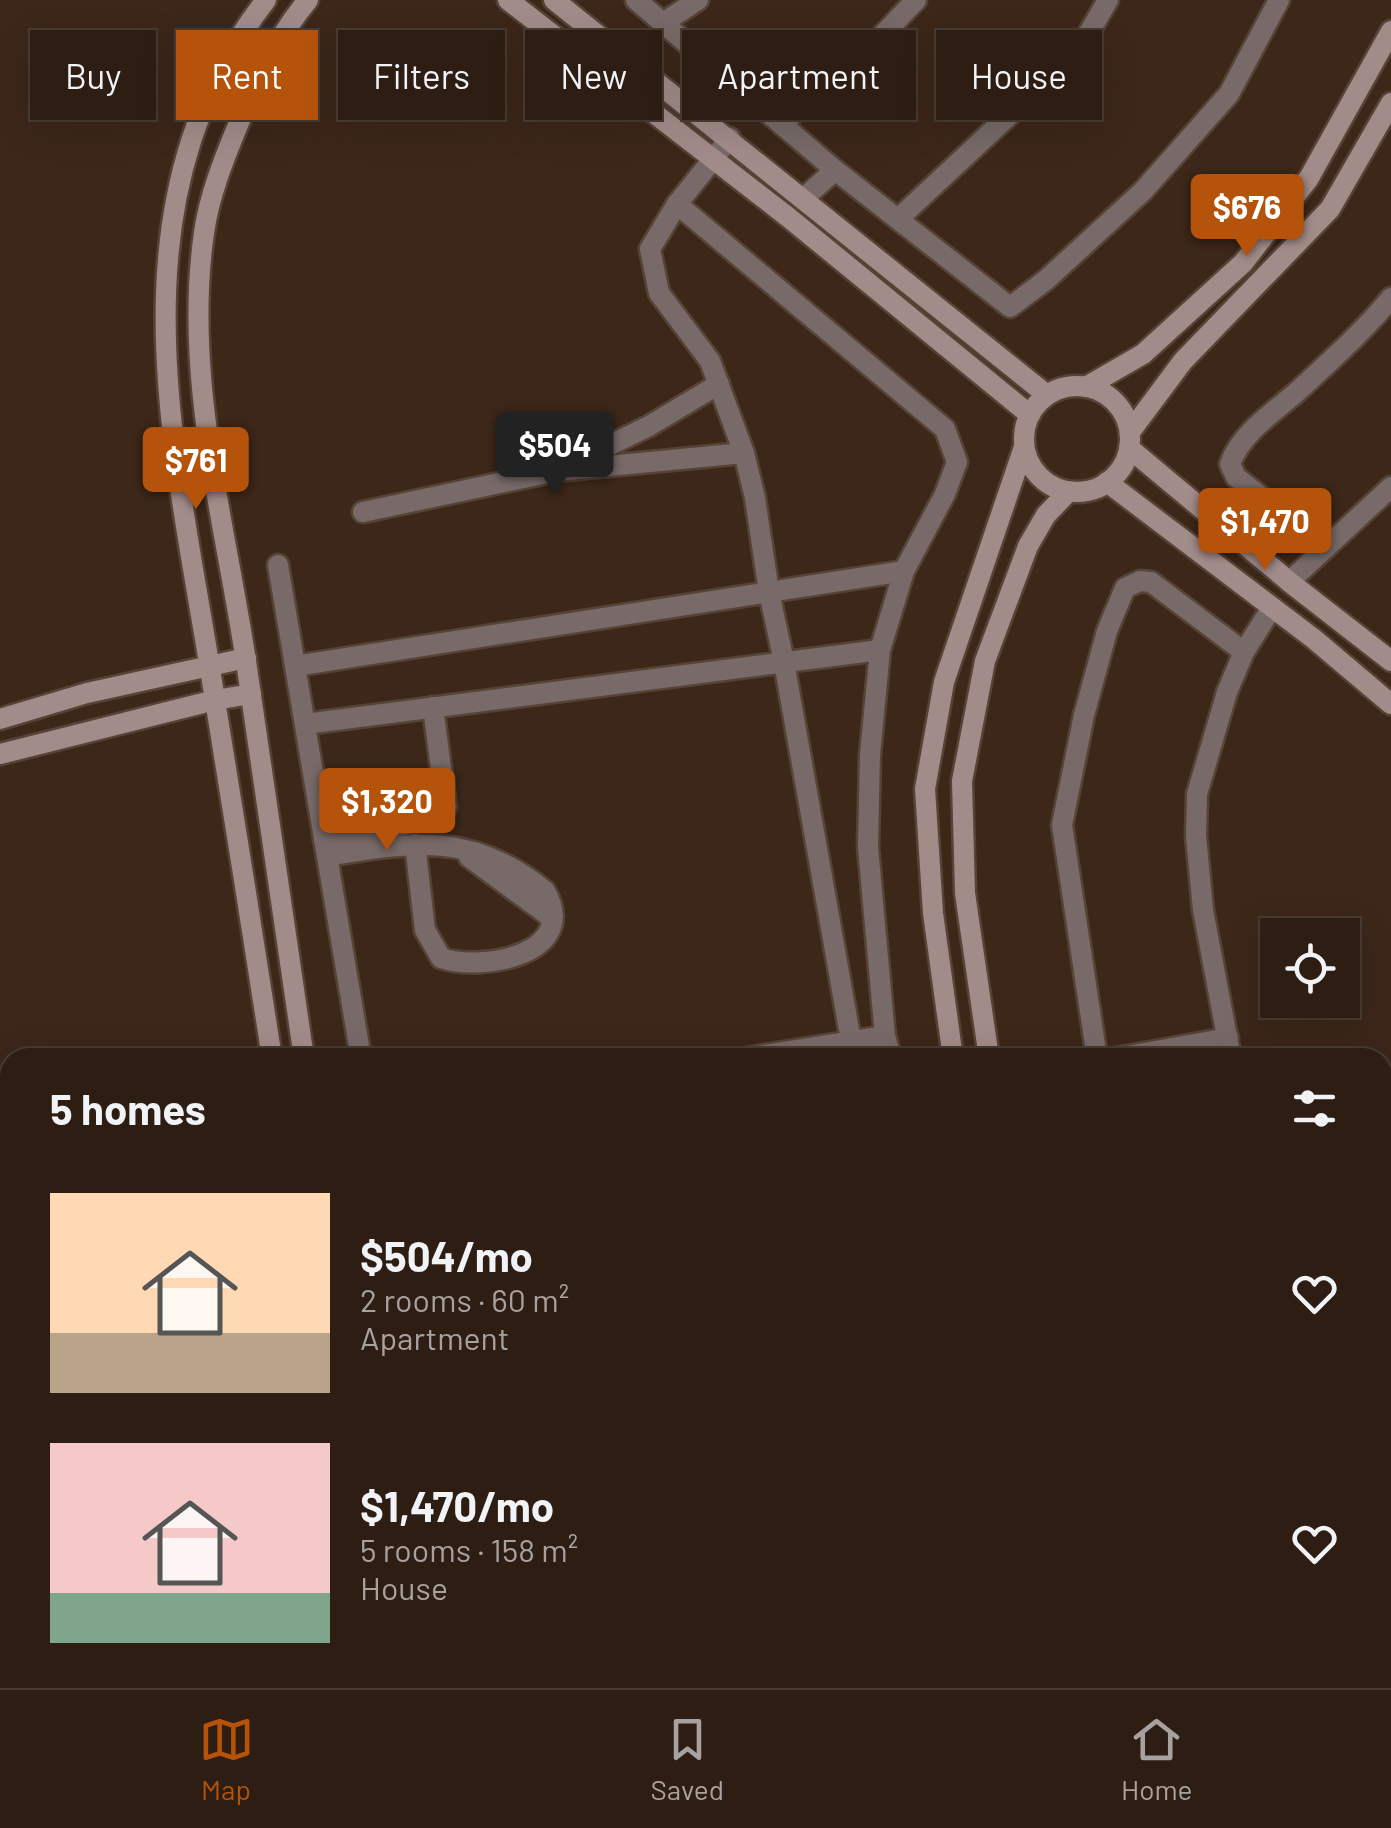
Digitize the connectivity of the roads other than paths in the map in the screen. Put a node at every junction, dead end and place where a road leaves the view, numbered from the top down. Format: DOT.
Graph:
graph roads {
  1 [pos="266,0"];
  2 [pos="308,0"];
  3 [pos="508,0"];
  4 [pos="554,0"];
  5 [pos="636,0"];
  6 [pos="698,0"];
  7 [pos="916,0"];
  8 [pos="1108,0"];
  9 [pos="1279,0"];
  10 [pos="664,23"];
  11 [pos="1391,31"];
  12 [pos="1391,103"];
  13 [pos="781,124"];
  14 [pos="730,138"];
  15 [pos="713,157"];
  16 [pos="835,170"];
  17 [pos="803,199"];
  18 [pos="676,204"];
  19 [pos="898,219"];
  20 [pos="1391,298"];
  21 [pos="719,384"];
  22 [pos="1086,387"];
  23 [pos="1047,395"];
  24 [pos="1030,415"];
  25 [pos="1130,440"];
  26 [pos="1024,447"];
  27 [pos="744,453"];
  28 [pos="556,471"];
  29 [pos="1108,482"];
  30 [pos="1391,487"];
  31 [pos="1068,492"];
  32 [pos="363,512"];
  33 [pos="1326,548"];
  34 [pos="278,565"];
  35 [pos="904,571"];
  36 [pos="1289,582"];
  37 [pos="769,592"];
  38 [pos="1271,609"];
  39 [pos="880,650"];
  40 [pos="1244,652"];
  41 [pos="246,658"];
  42 [pos="1391,661"];
  43 [pos="784,662"];
  44 [pos="210,666"];
  45 [pos="295,666"];
  46 [pos="251,694"];
  47 [pos="215,700"];
  48 [pos="1391,704"];
  49 [pos="433,707"];
  50 [pos="0,719"];
  51 [pos="304,724"];
  52 [pos="0,754"];
  53 [pos="416,844"];
  54 [pos="326,848"];
  55 [pos="886,1036"];
  56 [pos="851,1041"];
  57 [pos="270,1048"];
  58 [pos="303,1048"];
  59 [pos="358,1048"];
  60 [pos="808,1048"];
  61 [pos="889,1048"];
  62 [pos="952,1048"];
  63 [pos="988,1048"];
  64 [pos="1095,1048"];
  65 [pos="1230,1048"];
  1 -- 44 [label="street"];
  2 -- 41 [label="street"];
  3 -- 15 [label="street"];
  4 -- 14 [label="street"];
  5 -- 10 [label="street"];
  6 -- 10 [label="street"];
  7 -- 13 [label="street"];
  8 -- 19 [label="street"];
  9 -- 19 [label="street"];
  10 -- 13 [label="street"];
  11 -- 22 [label="street"];
  12 -- 25 [label="street"];
  13 -- 16 [label="street"];
  14 -- 15 [label="street"];
  14 -- 17 [label="street"];
  15 -- 18 [label="street"];
  15 -- 24 [label="street"];
  16 -- 17 [label="street"];
  16 -- 19 [label="street"];
  17 -- 23 [label="street"];
  18 -- 21 [label="street"];
  18 -- 35 [label="street"];
  20 -- 33 [label="street"];
  21 -- 27 [label="street"];
  21 -- 28 [label="street"];
  22 -- 23 [label="street"];
  22 -- 25 [label="street"];
  23 -- 24 [label="street"];
  24 -- 26 [label="street"];
  25 -- 29 [label="street"];
  25 -- 36 [label="street"];
  26 -- 31 [label="street"];
  26 -- 62 [label="street"];
  27 -- 28 [label="street"];
  27 -- 37 [label="street"];
  28 -- 32 [label="street"];
  29 -- 31 [label="street"];
  29 -- 38 [label="street"];
  30 -- 33 [label="street"];
  31 -- 63 [label="street"];
  33 -- 36 [label="street"];
  34 -- 45 [label="street"];
  35 -- 37 [label="street"];
  35 -- 39 [label="street"];
  36 -- 42 [label="street"];
  37 -- 43 [label="street"];
  37 -- 45 [label="street"];
  38 -- 40 [label="street"];
  38 -- 48 [label="street"];
  39 -- 43 [label="street"];
  39 -- 55 [label="street"];
  40 -- 64 [label="street"];
  40 -- 65 [label="street"];
  41 -- 44 [label="street"];
  41 -- 46 [label="street"];
  43 -- 49 [label="street"];
  43 -- 56 [label="street"];
  44 -- 47 [label="street"];
  44 -- 50 [label="street"];
  45 -- 51 [label="street"];
  46 -- 47 [label="street"];
  46 -- 58 [label="street"];
  47 -- 52 [label="street"];
  47 -- 57 [label="street"];
  49 -- 51 [label="street"];
  49 -- 54 [label="street"];
  51 -- 54 [label="street"];
  53 -- 53 [label="street"];
  53 -- 54 [label="street"];
  54 -- 59 [label="street"];
  55 -- 56 [label="street"];
  55 -- 61 [label="street"];
  56 -- 60 [label="street"];
}
